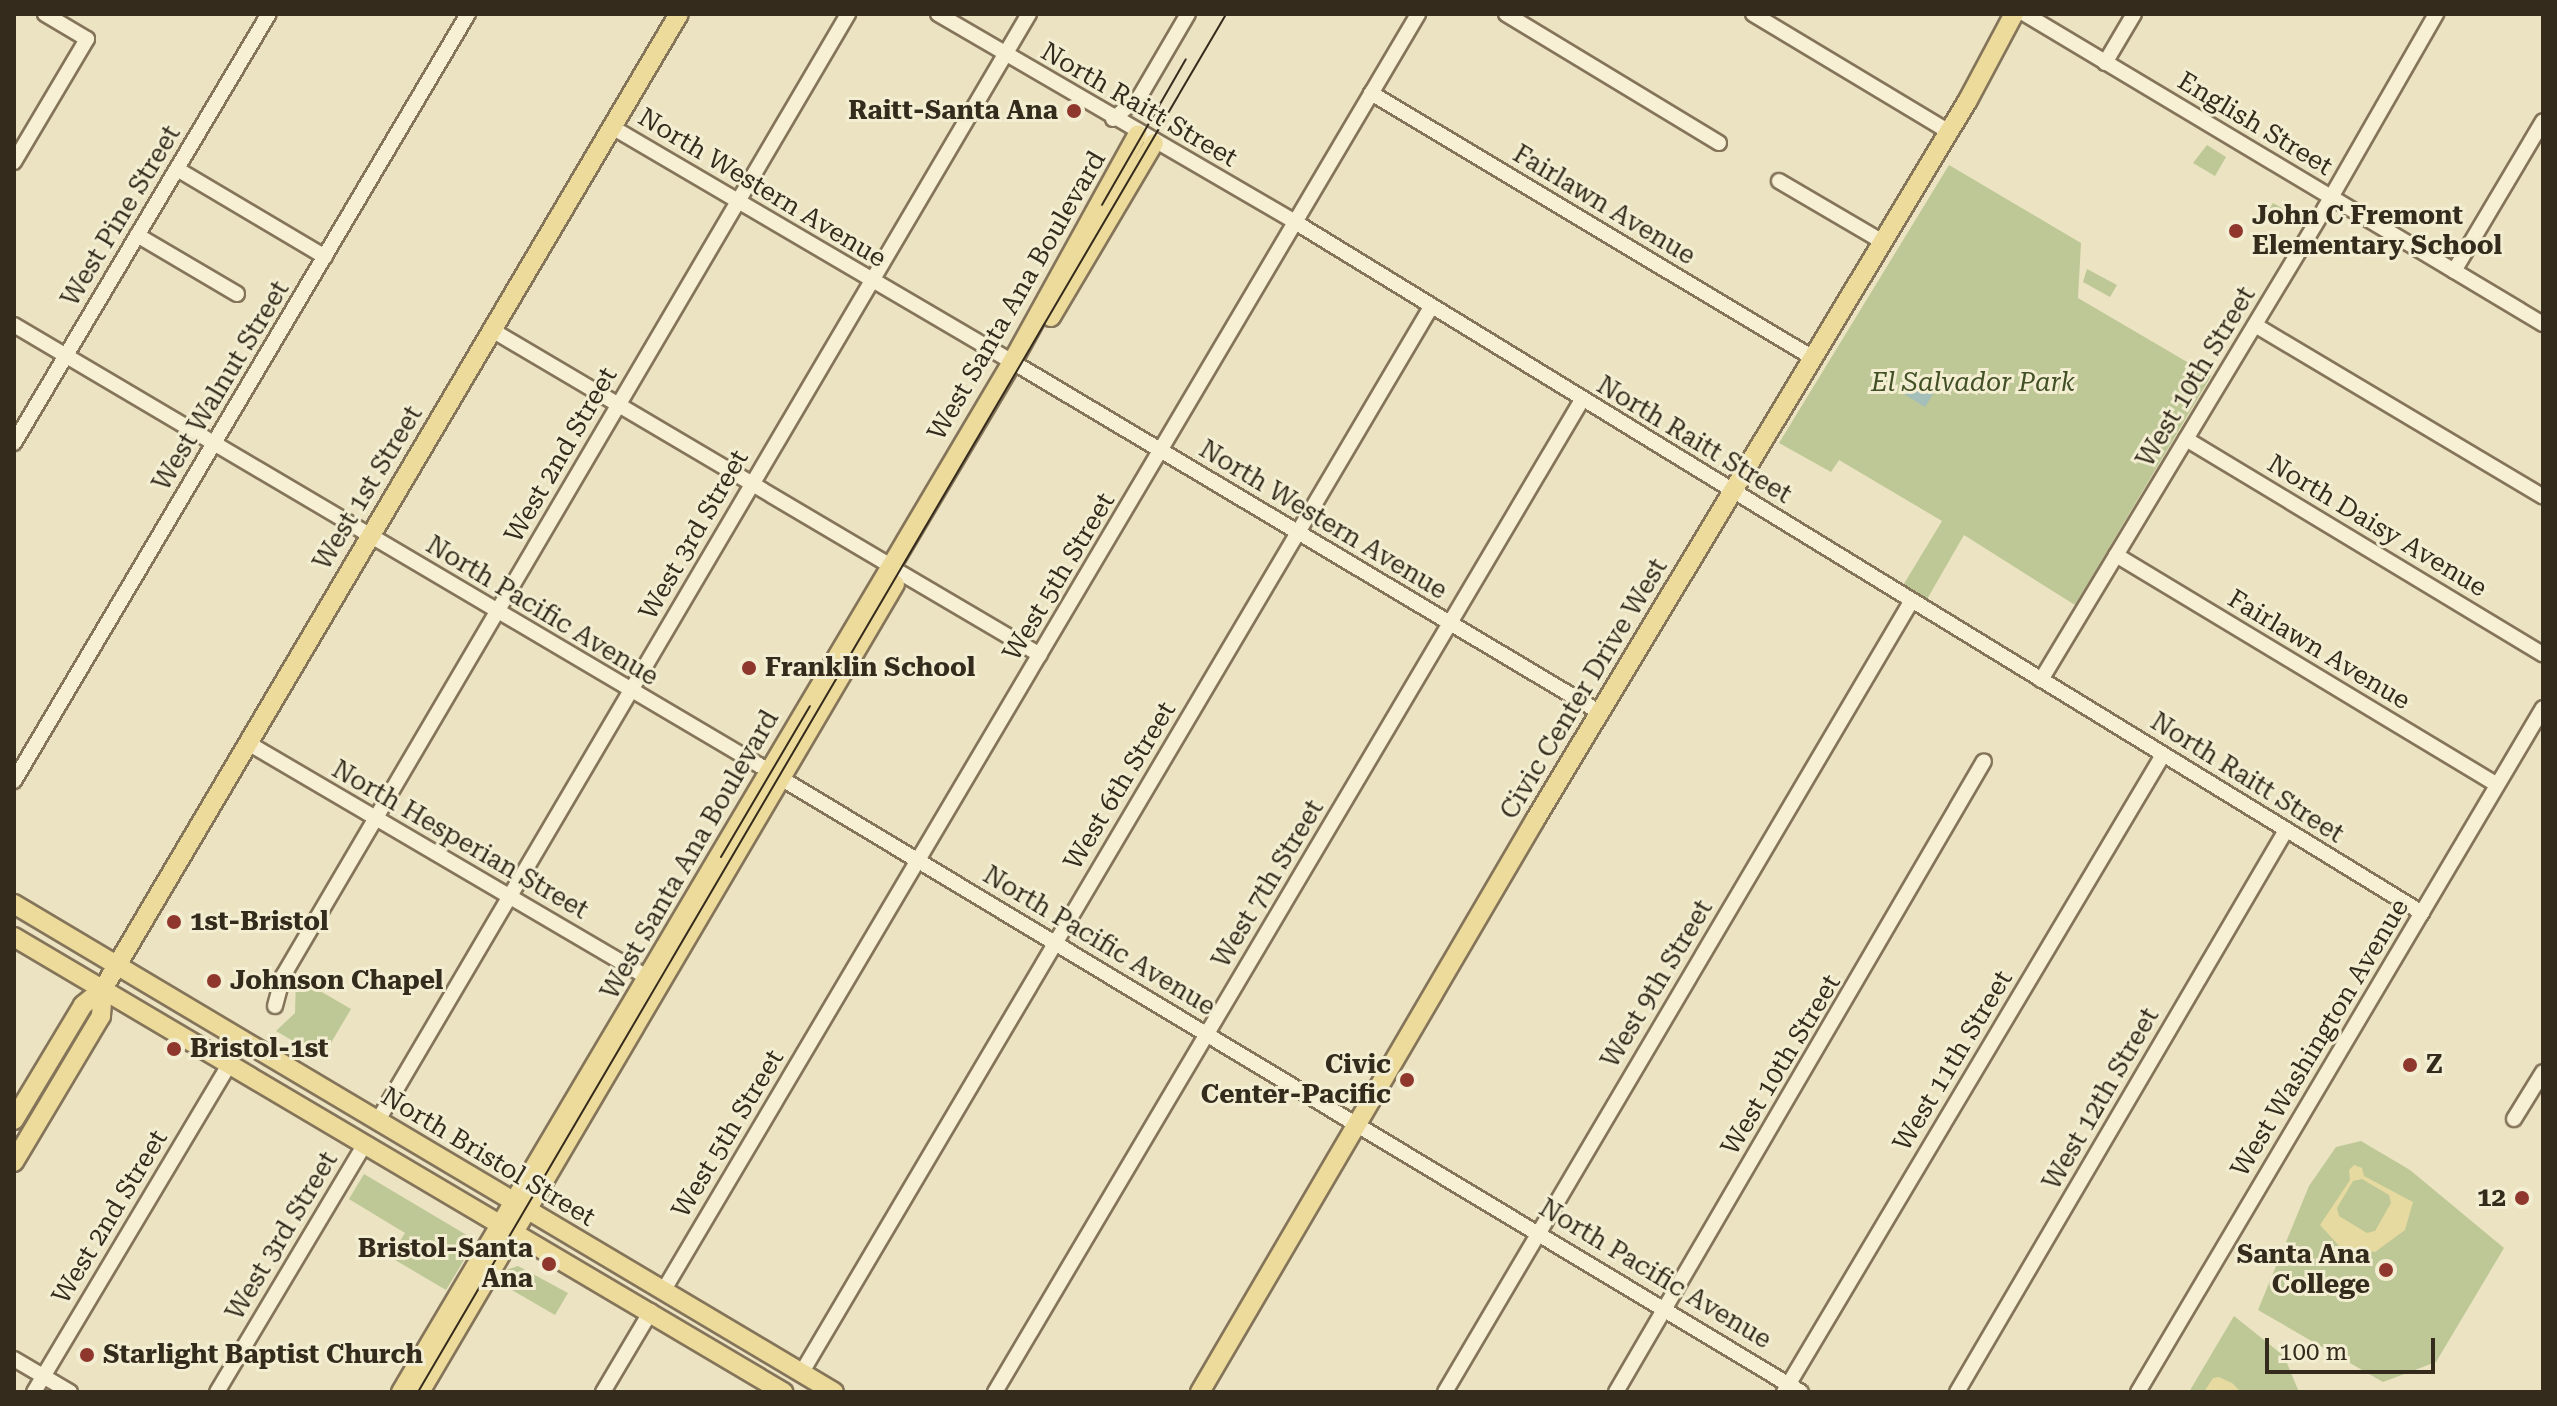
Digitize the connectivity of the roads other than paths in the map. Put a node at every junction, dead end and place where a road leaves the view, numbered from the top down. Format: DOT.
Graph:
graph roads {
  1 [pos="45,14"];
  2 [pos="269,14"];
  3 [pos="468,14"];
  4 [pos="679,14"];
  5 [pos="848,14"];
  6 [pos="938,14"];
  7 [pos="1029,14"];
  8 [pos="1188,14"];
  9 [pos="1418,14"];
  10 [pos="1506,14"];
  11 [pos="1753,14"];
  12 [pos="2014,14"];
  13 [pos="2025,14"];
  14 [pos="2134,14"];
  15 [pos="2436,14"];
  16 [pos="1004,55"];
  17 [pos="2105,63"];
  18 [pos="1371,93"];
  19 [pos="1113,119"];
  20 [pos="2543,121"];
  21 [pos="612,127"];
  22 [pos="1949,132"];
  23 [pos="1146,138"];
  24 [pos="1719,143"];
  25 [pos="14,162"];
  26 [pos="177,169"];
  27 [pos="1779,181"];
  28 [pos="2330,197"];
  29 [pos="738,201"];
  30 [pos="1295,222"];
  31 [pos="137,235"];
  32 [pos="1883,242"];
  33 [pos="325,257"];
  34 [pos="2454,271"];
  35 [pos="872,281"];
  36 [pos="237,294"];
  37 [pos="1431,307"];
  38 [pos="2543,324"];
  39 [pos="14,325"];
  40 [pos="2255,325"];
  41 [pos="492,330"];
  42 [pos="66,356"];
  43 [pos="1813,358"];
  44 [pos="1016,365"];
  45 [pos="1582,400"];
  46 [pos="618,405"];
  47 [pos="2186,439"];
  48 [pos="14,443"];
  49 [pos="214,445"];
  50 [pos="1161,452"];
  51 [pos="752,484"];
  52 [pos="1733,490"];
  53 [pos="2543,497"];
  54 [pos="1297,533"];
  55 [pos="370,537"];
  56 [pos="2116,555"];
  57 [pos="896,570"];
  58 [pos="1912,600"];
  59 [pos="496,613"];
  60 [pos="1450,622"];
  61 [pos="2543,654"];
  62 [pos="1040,655"];
  63 [pos="2041,680"];
  64 [pos="630,692"];
  65 [pos="2543,708"];
  66 [pos="1601,713"];
  67 [pos="248,743"];
  68 [pos="2163,755"];
  69 [pos="1984,761"];
  70 [pos="776,775"];
  71 [pos="14,781"];
  72 [pos="2497,785"];
  73 [pos="375,818"];
  74 [pos="2286,830"];
  75 [pos="917,861"];
  76 [pos="509,897"];
  77 [pos="14,904"];
  78 [pos="2422,913"];
  79 [pos="14,937"];
  80 [pos="1055,943"];
  81 [pos="116,967"];
  82 [pos="648,978"];
  83 [pos="103,989"];
  84 [pos="275,1006"];
  85 [pos="1207,1033"];
  86 [pos="228,1066"];
  87 [pos="2543,1072"];
  88 [pos="2514,1119"];
  89 [pos="14,1120"];
  90 [pos="377,1122"];
  91 [pos="1358,1123"];
  92 [pos="364,1145"];
  93 [pos="14,1162"];
  94 [pos="521,1208"];
  95 [pos="508,1229"];
  96 [pos="1539,1231"];
  97 [pos="665,1288"];
  98 [pos="1665,1308"];
  99 [pos="651,1311"];
  100 [pos="14,1359"];
  101 [pos="802,1372"];
  102 [pos="43,1376"];
  103 [pos="1791,1389"];
  104 [pos="34,1392"];
  105 [pos="70,1392"];
  106 [pos="217,1392"];
  107 [pos="401,1392"];
  108 [pos="420,1392"];
  109 [pos="603,1392"];
  110 [pos="783,1392"];
  111 [pos="834,1392"];
  112 [pos="995,1392"];
  113 [pos="1200,1392"];
  114 [pos="1445,1392"];
  115 [pos="1616,1392"];
  116 [pos="1957,1392"];
  117 [pos="2138,1392"];
  1 -- 25 [label="street"];
  2 -- 26 [label="street, West Pine Street"];
  3 -- 33 [label="street, West Walnut Street"];
  4 -- 21 [label="main road, West 1st Street"];
  5 -- 29 [label="street, West 2nd Street"];
  6 -- 16 [label="street, North Raitt Street"];
  7 -- 16 [label="street, West 3rd Street"];
  8 -- 19 [label="street"];
  9 -- 18 [label="street, West 5th Street"];
  10 -- 24 [label="street"];
  11 -- 22 [label="street"];
  12 -- 22 [label="main road, Civic Center Drive West"];
  13 -- 17 [label="street, English Street"];
  14 -- 17 [label="street"];
  15 -- 28 [label="street, West 10th Street"];
  16 -- 19 [label="street, North Raitt Street"];
  16 -- 35 [label="street, West 3rd Street"];
  17 -- 28 [label="street, English Street"];
  18 -- 30 [label="street, West 5th Street"];
  18 -- 43 [label="street, Fairlawn Avenue"];
  19 -- 23 [label="street, North Raitt Street"];
  20 -- 34 [label="street"];
  21 -- 29 [label="street, North Western Avenue"];
  21 -- 41 [label="main road, West 1st Street"];
  22 -- 32 [label="main road, Civic Center Drive West"];
  23 -- 30 [label="street, North Raitt Street"];
  23 -- 44 [label="main road, West Santa Ana Boulevard"];
  26 -- 31 [label="street, West Pine Street"];
  26 -- 33 [label="street"];
  27 -- 32 [label="street"];
  28 -- 34 [label="street, English Street"];
  28 -- 40 [label="street, West 10th Street"];
  29 -- 35 [label="street, North Western Avenue"];
  29 -- 46 [label="street, West 2nd Street"];
  30 -- 37 [label="street, North Raitt Street"];
  30 -- 50 [label="street, West 5th Street"];
  31 -- 36 [label="street"];
  31 -- 42 [label="street, West Pine Street"];
  32 -- 43 [label="main road, Civic Center Drive West"];
  33 -- 49 [label="street, West Walnut Street"];
  34 -- 38 [label="street, English Street"];
  35 -- 44 [label="street, North Western Avenue"];
  35 -- 51 [label="street, West 3rd Street"];
  37 -- 45 [label="street, North Raitt Street"];
  37 -- 54 [label="street, West 6th Street"];
  39 -- 42 [label="street, North Pacific Avenue"];
  40 -- 47 [label="street, West 10th Street"];
  40 -- 53 [label="street"];
  41 -- 46 [label="street"];
  41 -- 55 [label="main road, West 1st Street"];
  42 -- 48 [label="street, West Pine Street"];
  42 -- 49 [label="street, North Pacific Avenue"];
  43 -- 52 [label="main road, Civic Center Drive West"];
  44 -- 50 [label="street, North Western Avenue"];
  44 -- 57 [label="main road, West Santa Ana Boulevard"];
  45 -- 52 [label="street, North Raitt Street"];
  45 -- 60 [label="street, West 7th Street"];
  46 -- 51 [label="street"];
  46 -- 59 [label="street, West 2nd Street"];
  47 -- 56 [label="street, West 10th Street"];
  47 -- 61 [label="street, North Daisy Avenue"];
  49 -- 55 [label="street, North Pacific Avenue"];
  49 -- 71 [label="street, West Walnut Street"];
  50 -- 54 [label="street, North Western Avenue"];
  50 -- 62 [label="street, West 5th Street"];
  51 -- 57 [label="street"];
  51 -- 64 [label="street, West 3rd Street"];
  52 -- 58 [label="street, North Raitt Street"];
  52 -- 66 [label="main road, Civic Center Drive West"];
  54 -- 60 [label="street, North Western Avenue"];
  54 -- 80 [label="street, West 6th Street"];
  55 -- 59 [label="street, North Pacific Avenue"];
  55 -- 67 [label="main road, West 1st Street"];
  56 -- 63 [label="street, West 10th Street"];
  56 -- 72 [label="street, Fairlawn Avenue"];
  57 -- 62 [label="street"];
  57 -- 70 [label="main road, West Santa Ana Boulevard"];
  58 -- 63 [label="street, North Raitt Street"];
  58 -- 96 [label="street, West 9th Street"];
  59 -- 64 [label="street, North Pacific Avenue"];
  59 -- 73 [label="street, West 2nd Street"];
  60 -- 66 [label="street, North Western Avenue"];
  60 -- 85 [label="street, West 7th Street"];
  62 -- 75 [label="street, West 5th Street"];
  63 -- 68 [label="street, North Raitt Street"];
  64 -- 70 [label="street, North Pacific Avenue"];
  64 -- 76 [label="street, West 3rd Street"];
  65 -- 72 [label="street, West Washington Avenue"];
  66 -- 91 [label="main road, Civic Center Drive West"];
  67 -- 73 [label="street, North Hesperian Street"];
  67 -- 81 [label="main road, West 1st Street"];
  68 -- 74 [label="street, North Raitt Street"];
  68 -- 103 [label="street, West 11th Street"];
  69 -- 98 [label="street, West 10th Street"];
  70 -- 75 [label="street, North Pacific Avenue"];
  70 -- 82 [label="main road, West Santa Ana Boulevard"];
  70 -- 94 [label="main road, West Santa Ana Boulevard"];
  72 -- 78 [label="street, West Washington Avenue"];
  73 -- 76 [label="street, North Hesperian Street"];
  73 -- 84 [label="street, West 2nd Street"];
  74 -- 78 [label="street, North Raitt Street"];
  74 -- 116 [label="street, West 12th Street"];
  75 -- 80 [label="street, North Pacific Avenue"];
  75 -- 97 [label="street, West 5th Street"];
  76 -- 82 [label="street, North Hesperian Street"];
  76 -- 90 [label="street, West 3rd Street"];
  77 -- 81 [label="main road, North Bristol Street"];
  78 -- 117 [label="street, West Washington Avenue"];
  79 -- 83 [label="main road, North Bristol Street"];
  80 -- 85 [label="street, North Pacific Avenue"];
  80 -- 101 [label="street, West 6th Street"];
  81 -- 83 [label="main road, West 1st Street"];
  81 -- 90 [label="main road, North Bristol Street"];
  82 -- 94 [label="main road, West Santa Ana Boulevard"];
  83 -- 86 [label="main road, North Bristol Street"];
  83 -- 89 [label="main road, West 1st Street"];
  83 -- 93 [label="main road, West 1st Street"];
  85 -- 91 [label="street, North Pacific Avenue"];
  85 -- 112 [label="street, West 7th Street"];
  86 -- 92 [label="main road, North Bristol Street"];
  86 -- 102 [label="street, West 2nd Street"];
  87 -- 88 [label="street"];
  90 -- 94 [label="main road, North Bristol Street"];
  91 -- 96 [label="street, North Pacific Avenue"];
  91 -- 113 [label="main road, Civic Center Drive West"];
  92 -- 95 [label="main road, North Bristol Street"];
  92 -- 106 [label="street, West 3rd Street"];
  94 -- 95 [label="main road, West Santa Ana Boulevard"];
  94 -- 97 [label="main road, North Bristol Street"];
  95 -- 99 [label="main road, North Bristol Street"];
  95 -- 107 [label="main road, West Santa Ana Boulevard"];
  95 -- 108 [label="main road, West Santa Ana Boulevard"];
  96 -- 98 [label="street, North Pacific Avenue"];
  96 -- 114 [label="street, West 9th Street"];
  97 -- 101 [label="main road, North Bristol Street"];
  98 -- 103 [label="street, North Pacific Avenue"];
  98 -- 115 [label="street, West 10th Street"];
  99 -- 109 [label="street"];
  99 -- 110 [label="main road, North Bristol Street"];
  100 -- 102 [label="street"];
  101 -- 111 [label="main road, North Bristol Street"];
  102 -- 104 [label="street, West 2nd Street"];
  102 -- 105 [label="street"];
}
